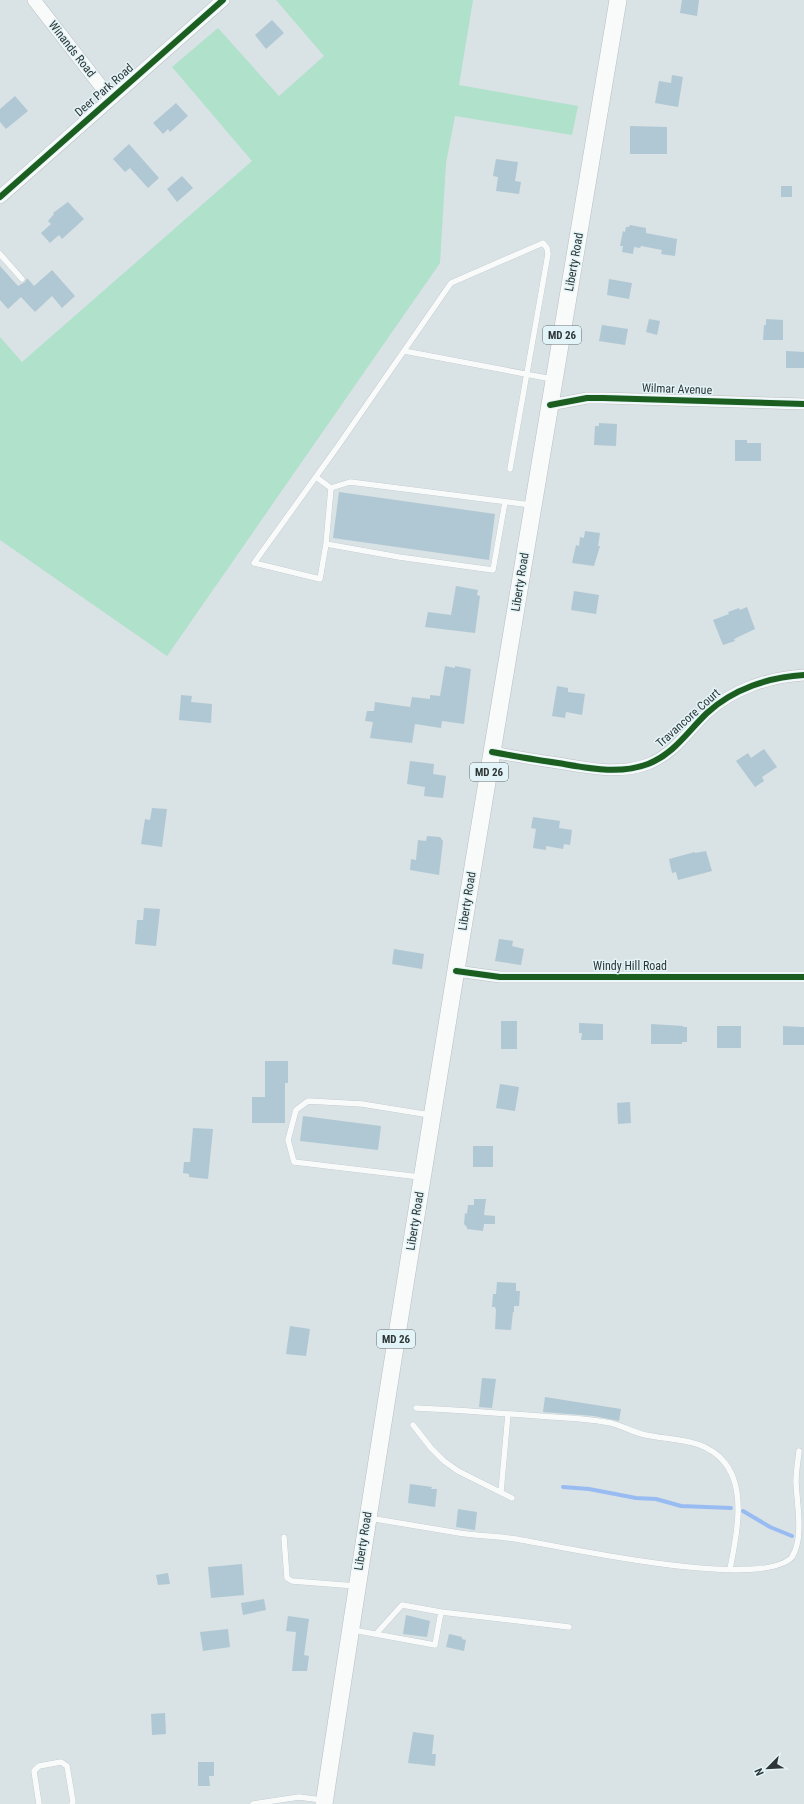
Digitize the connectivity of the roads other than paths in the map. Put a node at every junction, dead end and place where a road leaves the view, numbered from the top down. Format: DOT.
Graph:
graph roads {
  1 [pos="34,0"];
  2 [pos="223,0"];
  3 [pos="618,0"];
  4 [pos="110,98"];
  5 [pos="0,197"];
  6 [pos="0,254"];
  7 [pos="22,279"];
  8 [pos="404,351"];
  9 [pos="527,374"];
  10 [pos="554,379"];
  11 [pos="804,404"];
  12 [pos="550,405"];
  13 [pos="510,468"];
  14 [pos="316,477"];
  15 [pos="331,488"];
  16 [pos="505,502"];
  17 [pos="533,506"];
  18 [pos="326,544"];
  19 [pos="804,675"];
  20 [pos="492,752"];
  21 [pos="456,971"];
  22 [pos="804,977"];
  23 [pos="432,1116"];
  24 [pos="422,1178"];
  25 [pos="416,1408"];
  26 [pos="508,1414"];
  27 [pos="413,1425"];
  28 [pos="799,1451"];
  29 [pos="501,1492"];
  30 [pos="512,1498"];
  31 [pos="367,1517"];
  32 [pos="284,1537"];
  33 [pos="730,1569"];
  34 [pos="357,1586"];
  35 [pos="442,1612"];
  36 [pos="569,1627"];
  37 [pos="350,1630"];
  38 [pos="376,1634"];
  39 [pos="324,1802"];
  40 [pos="39,1804"];
  41 [pos="72,1804"];
  42 [pos="253,1804"];
  1 -- 4 [label="street, Winands Road"];
  2 -- 4 [label="street, Deer Park Road"];
  3 -- 10 [label="main road, Liberty Road / MD 26"];
  4 -- 5 [label="street, Deer Park Road"];
  6 -- 7 [label="lane"];
  8 -- 9 [label="lane"];
  8 -- 9 [label="lane"];
  8 -- 14 [label="lane"];
  9 -- 10 [label="lane"];
  9 -- 13 [label="lane"];
  10 -- 12 [label="main road, Liberty Road / MD 26"];
  11 -- 12 [label="street, Wilmar Avenue"];
  12 -- 17 [label="main road, Liberty Road / MD 26"];
  14 -- 15 [label="lane"];
  14 -- 18 [label="lane"];
  15 -- 16 [label="lane"];
  15 -- 18 [label="lane"];
  16 -- 17 [label="lane"];
  16 -- 18 [label="lane"];
  17 -- 20 [label="main road, Liberty Road / MD 26"];
  19 -- 20 [label="street, Travancore Court"];
  20 -- 21 [label="main road, Liberty Road / MD 26"];
  21 -- 22 [label="street, Windy Hill Road"];
  21 -- 23 [label="main road, Liberty Road / MD 26"];
  23 -- 24 [label="main road, Liberty Road / MD 26"];
  23 -- 24 [label="lane"];
  24 -- 31 [label="main road, Liberty Road / MD 26"];
  25 -- 26 [label="lane"];
  26 -- 29 [label="lane"];
  26 -- 33 [label="lane"];
  27 -- 29 [label="lane"];
  28 -- 33 [label="lane"];
  29 -- 30 [label="lane"];
  31 -- 33 [label="lane"];
  31 -- 34 [label="main road, Liberty Road / MD 26"];
  32 -- 34 [label="lane"];
  34 -- 37 [label="main road, Liberty Road / MD 26"];
  35 -- 36 [label="lane"];
  35 -- 38 [label="lane"];
  35 -- 38 [label="lane"];
  37 -- 38 [label="lane"];
  37 -- 39 [label="main road, Liberty Road / MD 26"];
  39 -- 42 [label="lane"];
  40 -- 41 [label="lane"];
}
